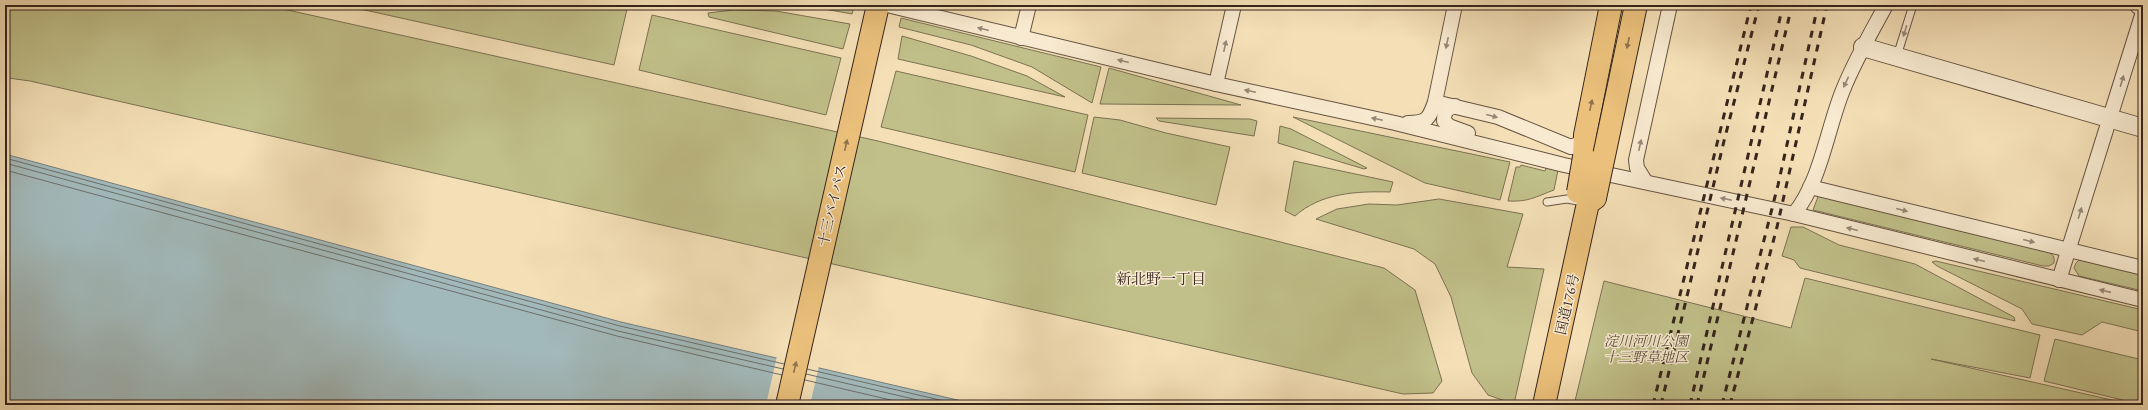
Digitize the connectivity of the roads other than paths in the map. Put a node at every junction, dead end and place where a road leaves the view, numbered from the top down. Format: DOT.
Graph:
graph roads {
  1 [pos="878,5"];
  2 [pos="887,5"];
  3 [pos="916,5"];
  4 [pos="1028,5"];
  5 [pos="1234,5"];
  6 [pos="1455,5"];
  7 [pos="1611,5"];
  8 [pos="1636,5"];
  9 [pos="1670,5"];
  10 [pos="1886,5"];
  11 [pos="1913,5"];
  12 [pos="2139,5"];
  13 [pos="2143,6"];
  14 [pos="2143,12"];
  15 [pos="930,16"];
  16 [pos="1020,38"];
  17 [pos="1863,47"];
  18 [pos="1897,57"];
  19 [pos="1216,84"];
  20 [pos="1435,102"];
  21 [pos="1455,106"];
  22 [pos="2110,119"];
  23 [pos="1395,123"];
  24 [pos="2143,128"];
  25 [pos="1585,135"];
  26 [pos="1515,153"];
  27 [pos="1645,181"];
  28 [pos="1810,187"];
  29 [pos="1547,202"];
  30 [pos="1586,204"];
  31 [pos="1794,214"];
  32 [pos="2069,250"];
  33 [pos="2143,268"];
  34 [pos="2059,280"];
  35 [pos="2143,300"];
  36 [pos="787,405"];
  37 [pos="1544,405"];
  36 -- 1 [label="highway, 十三バイパス, one-way"];
  2 -- 15 [label="street"];
  3 -- 15 [label="street"];
  4 -- 16 [label="street"];
  19 -- 5 [label="street, one-way"];
  6 -- 20 [label="street, one-way"];
  25 -- 7 [label="highway, 国道176号, one-way"];
  8 -- 30 [label="highway, 国道176号, one-way, bridge"];
  27 -- 9 [label="street, one-way"];
  10 -- 17 [label="street"];
  11 -- 18 [label="lane, one-way"];
  12 -- 13 [label="street"];
  22 -- 14 [label="street, one-way"];
  16 -- 15 [label="street, one-way"];
  19 -- 16 [label="street, one-way"];
  17 -- 18 [label="street"];
  17 -- 28 [label="street, one-way"];
  18 -- 22 [label="street"];
  23 -- 19 [label="street, one-way"];
  20 -- 21 [label="street"];
  20 -- 23 [label="street"];
  21 -- 25 [label="street, one-way"];
  21 -- 26 [label="street"];
  22 -- 24 [label="street"];
  32 -- 22 [label="street, one-way"];
  23 -- 26 [label="street"];
  25 -- 30 [label="highway, 国道176号, bridge"];
  26 -- 27 [label="street"];
  31 -- 27 [label="street, one-way"];
  28 -- 31 [label="street"];
  28 -- 32 [label="street, one-way"];
  29 -- 30 [label="lane"];
  30 -- 37 [label="highway, 国道176号"];
  34 -- 31 [label="street, one-way"];
  32 -- 33 [label="street"];
  32 -- 34 [label="street"];
  35 -- 34 [label="street, one-way"];
}
